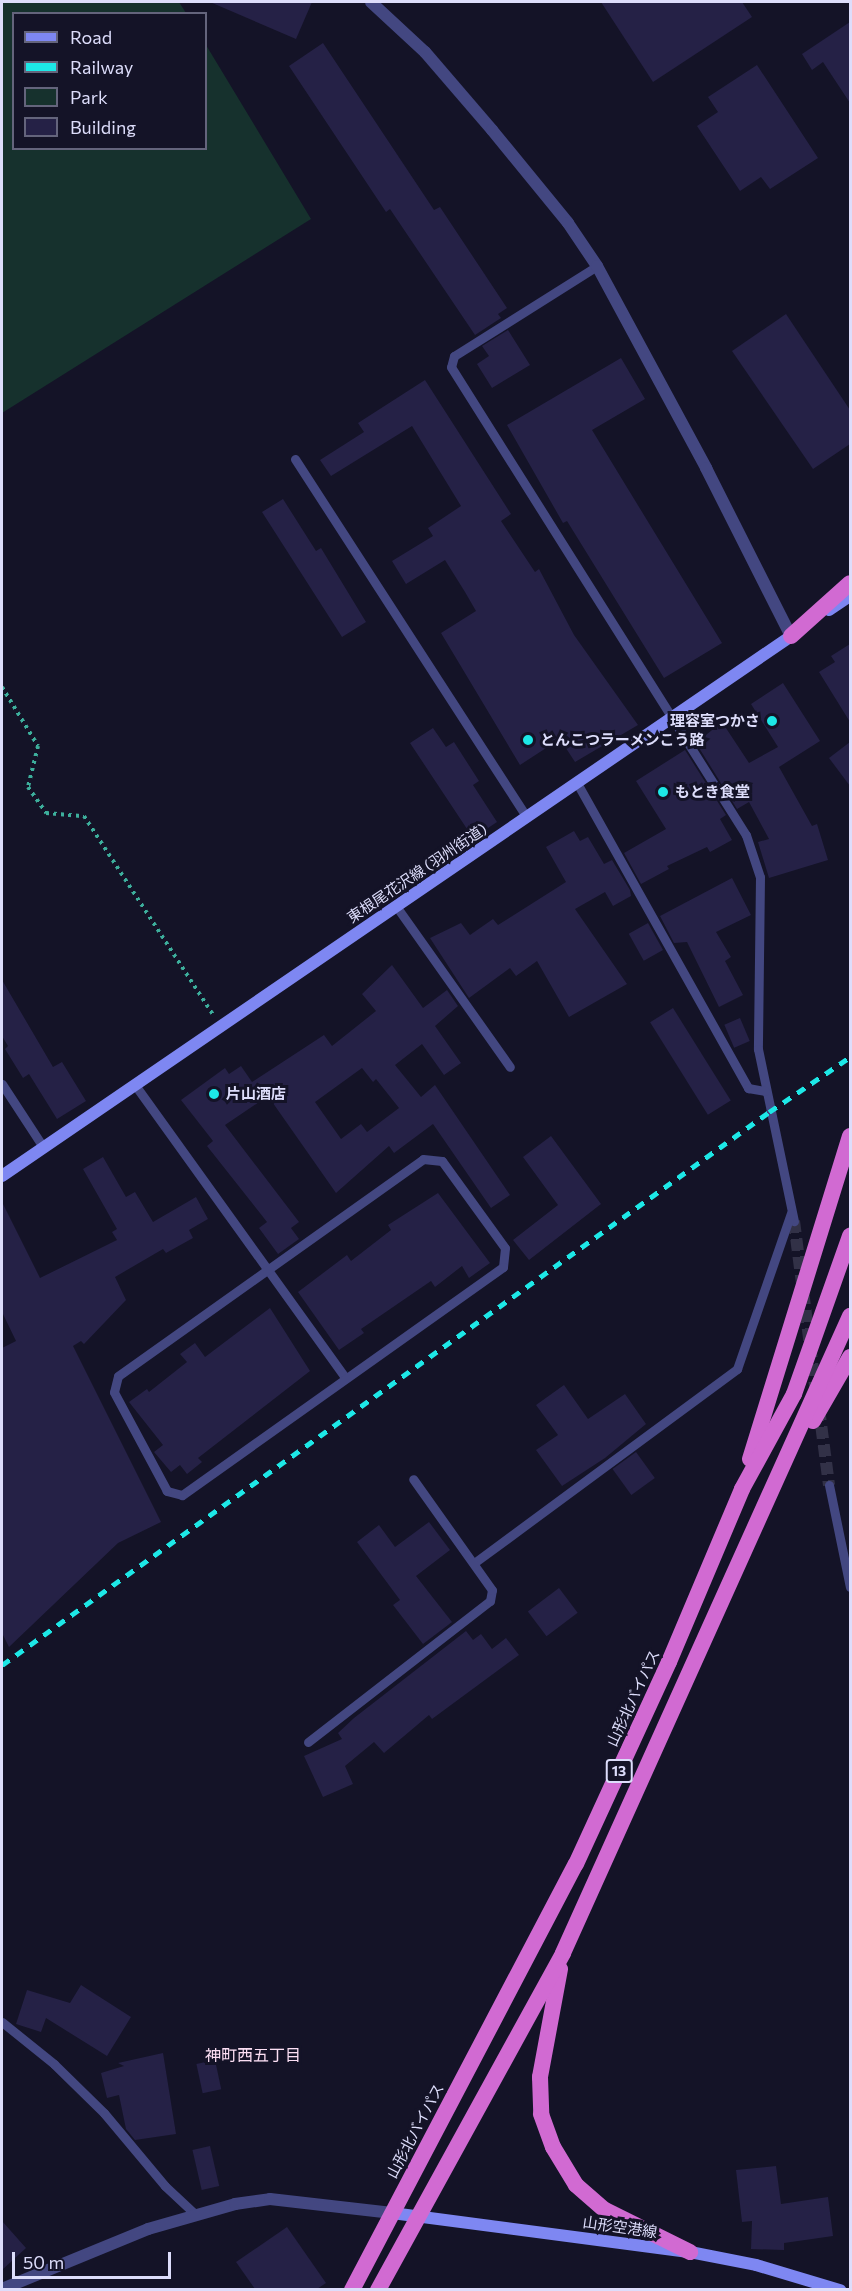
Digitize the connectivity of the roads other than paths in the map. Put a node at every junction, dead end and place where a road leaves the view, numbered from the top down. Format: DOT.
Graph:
graph roads {
  1 [pos="371,2"];
  2 [pos="597,266"];
  3 [pos="295,459"];
  4 [pos="850,583"];
  5 [pos="850,596"];
  6 [pos="791,636"];
  7 [pos="672,718"];
  8 [pos="577,783"];
  9 [pos="527,817"];
  10 [pos="396,906"];
  11 [pos="510,1067"];
  12 [pos="2,1084"];
  13 [pos="135,1085"];
  14 [pos="765,1091"];
  15 [pos="850,1136"];
  16 [pos="43,1148"];
  17 [pos="2,1176"];
  18 [pos="850,1236"];
  19 [pos="268,1269"];
  20 [pos="850,1316"];
  21 [pos="850,1357"];
  22 [pos="345,1377"];
  23 [pos="413,1479"];
  24 [pos="829,1485"];
  25 [pos="742,1489"];
  26 [pos="768,1500"];
  27 [pos="474,1563"];
  28 [pos="850,1587"];
  29 [pos="308,1742"];
  30 [pos="563,1953"];
  31 [pos="2,2022"];
  32 [pos="392,2213"];
  33 [pos="195,2214"];
  34 [pos="419,2216"];
  35 [pos="690,2252"];
  36 [pos="2,2289"];
  37 [pos="352,2289"];
  38 [pos="378,2289"];
  39 [pos="840,2289"];
  1 -- 2 [label="street"];
  2 -- 6 [label="street"];
  2 -- 7 [label="lane"];
  3 -- 9 [label="lane"];
  4 -- 6 [label="highway"];
  5 -- 6 [label="main road, 東根尾花沢線 (羽州街道)"];
  6 -- 7 [label="main road, 東根尾花沢線 (羽州街道)"];
  7 -- 8 [label="main road, 東根尾花沢線 (羽州街道)"];
  7 -- 14 [label="lane"];
  8 -- 9 [label="main road, 東根尾花沢線 (羽州街道)"];
  8 -- 14 [label="lane"];
  9 -- 10 [label="main road, 東根尾花沢線 (羽州街道)"];
  10 -- 11 [label="lane"];
  10 -- 13 [label="main road, 東根尾花沢線 (羽州街道)"];
  12 -- 16 [label="lane"];
  13 -- 16 [label="main road, 東根尾花沢線 (羽州街道)"];
  13 -- 19 [label="lane"];
  14 -- 27 [label="lane"];
  15 -- 25 [label="highway"];
  16 -- 17 [label="main road, 東根尾花沢線 (羽州街道)"];
  18 -- 25 [label="highway, 山形北バイパス / 13"];
  19 -- 22 [label="lane"];
  19 -- 22 [label="lane"];
  19 -- 22 [label="lane"];
  20 -- 26 [label="highway, 13"];
  21 -- 26 [label="highway"];
  23 -- 27 [label="lane"];
  24 -- 28 [label="lane"];
  25 -- 32 [label="highway, 山形北バイパス / 13"];
  26 -- 30 [label="highway, 13"];
  27 -- 29 [label="lane"];
  30 -- 34 [label="highway, 13"];
  30 -- 35 [label="highway"];
  31 -- 33 [label="lane"];
  32 -- 33 [label="street"];
  32 -- 34 [label="main road, 山形空港線"];
  32 -- 37 [label="highway, 山形北バイパス / 13"];
  33 -- 36 [label="street"];
  34 -- 35 [label="main road, 山形空港線"];
  34 -- 38 [label="highway, 13"];
  35 -- 39 [label="main road, 山形空港線"];
}
